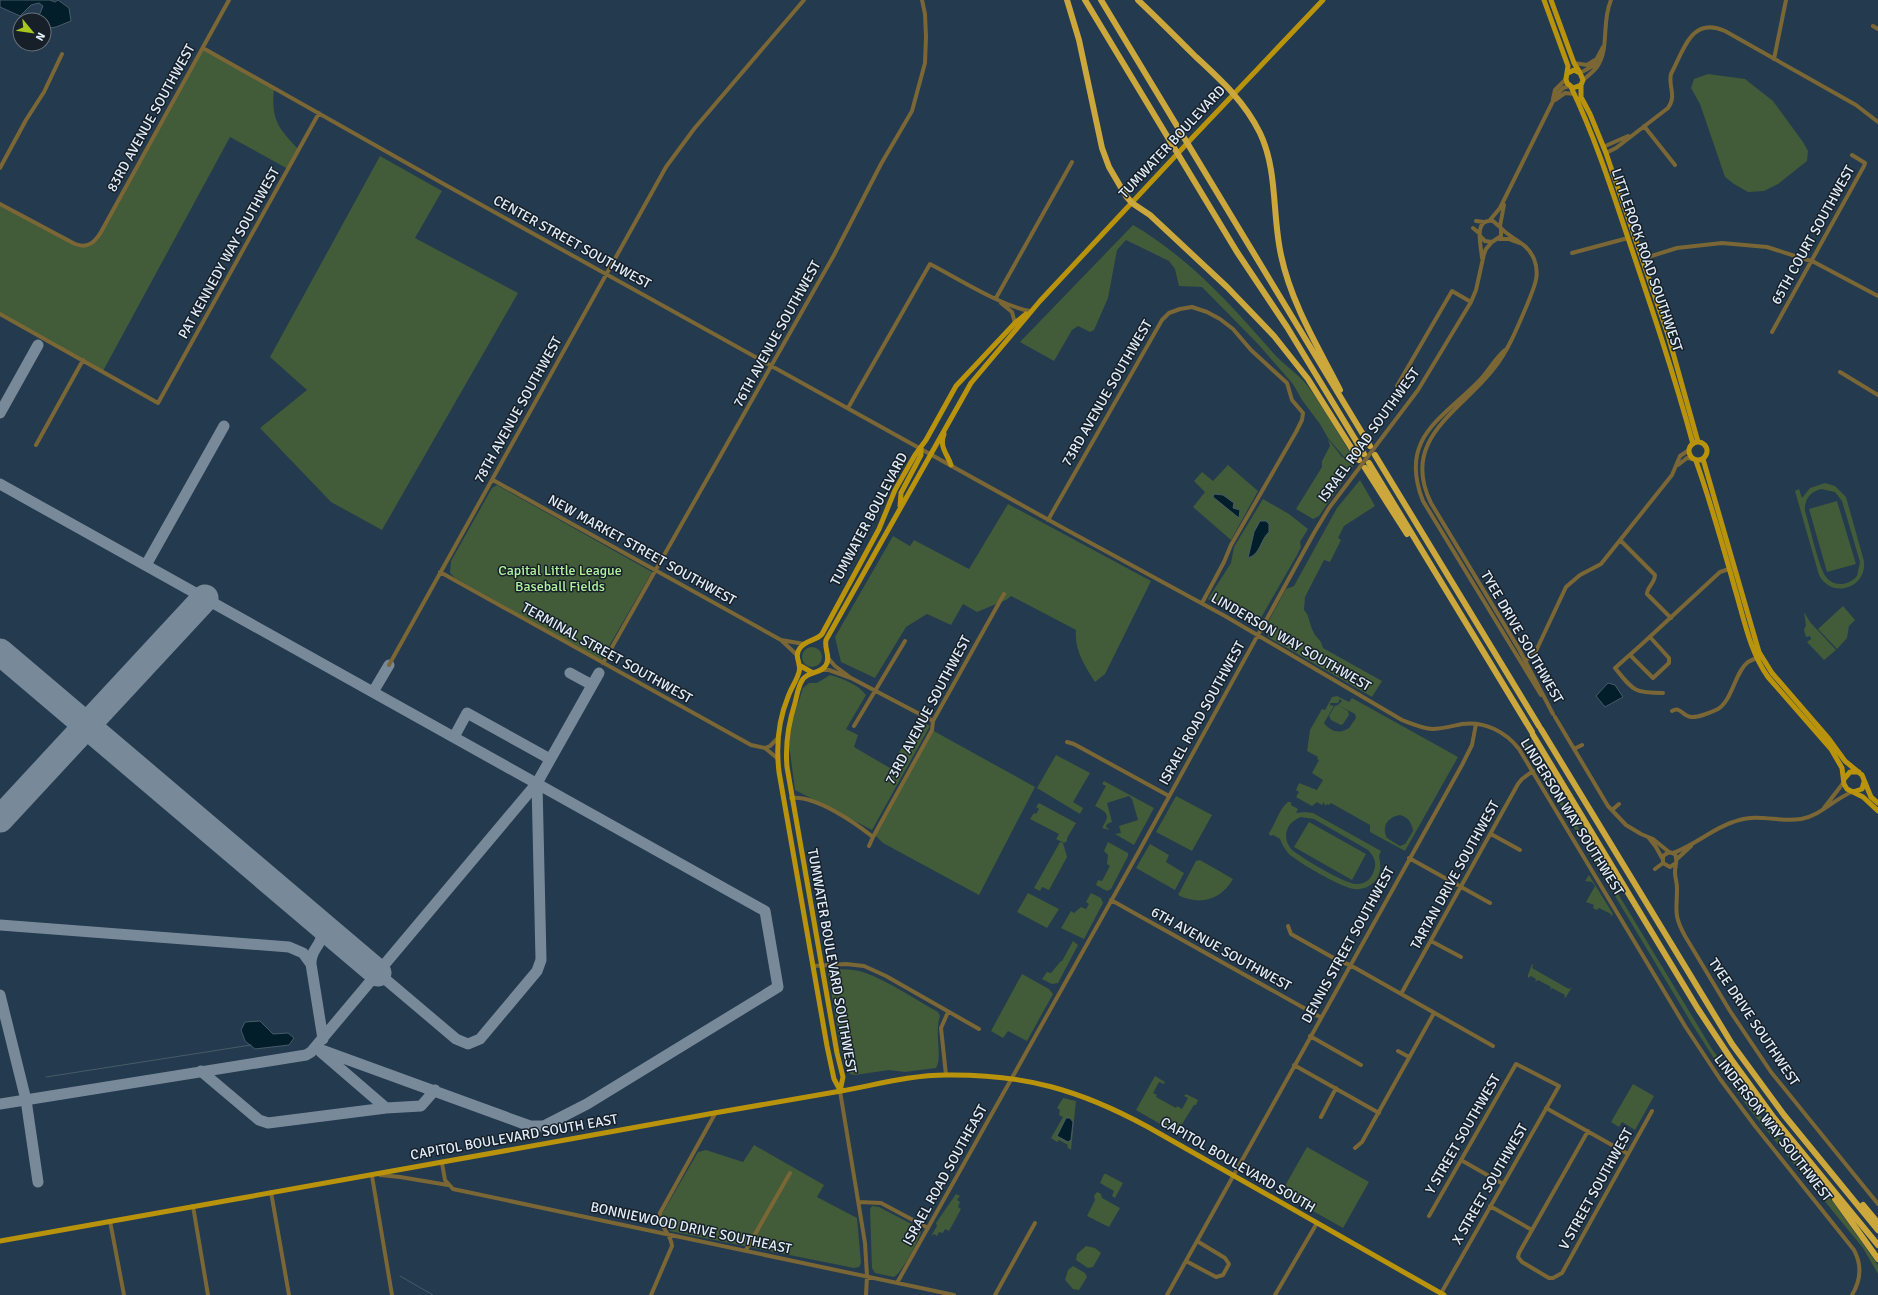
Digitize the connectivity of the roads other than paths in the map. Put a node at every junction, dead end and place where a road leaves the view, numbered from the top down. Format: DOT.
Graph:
graph roads {
  1 [pos="229,0"];
  2 [pos="804,0"];
  3 [pos="922,0"];
  4 [pos="1067,0"];
  5 [pos="1085,0"];
  6 [pos="1101,0"];
  7 [pos="1138,0"];
  8 [pos="1324,0"];
  9 [pos="1544,0"];
  10 [pos="1551,0"];
  11 [pos="1611,0"];
  12 [pos="1786,0"];
  13 [pos="1873,26"];
  14 [pos="1878,29"];
  15 [pos="1605,44"];
  16 [pos="203,48"];
  17 [pos="62,54"];
  18 [pos="1598,57"];
  19 [pos="1774,59"];
  20 [pos="1574,63"];
  21 [pos="1580,72"];
  22 [pos="1568,73"];
  23 [pos="1566,79"];
  24 [pos="1582,82"];
  25 [pos="1570,86"];
  26 [pos="1234,94"];
  27 [pos="1574,94"];
  28 [pos="1552,103"];
  29 [pos="319,113"];
  30 [pos="1878,122"];
  31 [pos="1644,126"];
  32 [pos="1634,134"];
  33 [pos="1603,147"];
  34 [pos="1606,153"];
  35 [pos="1852,155"];
  36 [pos="1072,162"];
  37 [pos="1674,165"];
  38 [pos="0,168"];
  39 [pos="1506,195"];
  40 [pos="1132,202"];
  41 [pos="0,204"];
  42 [pos="1490,220"];
  43 [pos="1476,221"];
  44 [pos="1484,222"];
  45 [pos="1501,227"];
  46 [pos="1473,228"];
  47 [pos="1480,234"];
  48 [pos="1628,238"];
  49 [pos="1499,239"];
  50 [pos="1492,242"];
  51 [pos="1523,244"];
  52 [pos="1572,253"];
  53 [pos="1642,259"];
  54 [pos="1811,261"];
  55 [pos="1482,264"];
  56 [pos="607,274"];
  57 [pos="1878,296"];
  58 [pos="996,298"];
  59 [pos="1040,301"];
  60 [pos="1471,302"];
  61 [pos="1030,311"];
  62 [pos="0,314"];
  63 [pos="1015,323"];
  64 [pos="1772,332"];
  65 [pos="83,360"];
  66 [pos="772,366"];
  67 [pos="1840,372"];
  68 [pos="1398,386"];
  69 [pos="1878,395"];
  70 [pos="848,408"];
  71 [pos="944,431"];
  72 [pos="1365,438"];
  73 [pos="1695,443"];
  74 [pos="36,445"];
  75 [pos="1370,446"];
  76 [pos="921,448"];
  77 [pos="1689,450"];
  78 [pos="931,454"];
  79 [pos="1364,454"];
  80 [pos="1375,455"];
  81 [pos="1703,459"];
  82 [pos="1359,460"];
  83 [pos="1694,460"];
  84 [pos="951,465"];
  85 [pos="1678,465"];
  86 [pos="1367,466"];
  87 [pos="493,480"];
  88 [pos="900,508"];
  89 [pos="1048,520"];
  90 [pos="1621,541"];
  91 [pos="1729,569"];
  92 [pos="656,571"];
  93 [pos="440,572"];
  94 [pos="1004,594"];
  95 [pos="1202,603"];
  96 [pos="1671,618"];
  97 [pos="1257,635"];
  98 [pos="1650,637"];
  99 [pos="781,640"];
  100 [pos="813,641"];
  101 [pos="905,641"];
  102 [pos="804,644"];
  103 [pos="826,650"];
  104 [pos="796,655"];
  105 [pos="1630,655"];
  106 [pos="828,658"];
  107 [pos="1757,658"];
  108 [pos="1524,662"];
  109 [pos="603,663"];
  110 [pos="389,664"];
  111 [pos="799,664"];
  112 [pos="822,670"];
  113 [pos="813,673"];
  114 [pos="851,678"];
  115 [pos="875,690"];
  116 [pos="1663,693"];
  117 [pos="1672,712"];
  118 [pos="1555,717"];
  119 [pos="933,721"];
  120 [pos="1476,724"];
  121 [pos="854,726"];
  122 [pos="778,738"];
  123 [pos="1067,742"];
  124 [pos="1582,745"];
  125 [pos="765,748"];
  126 [pos="1574,749"];
  127 [pos="777,758"];
  128 [pos="1533,771"];
  129 [pos="1860,773"];
  130 [pos="1864,780"];
  131 [pos="1844,781"];
  132 [pos="1852,792"];
  133 [pos="1169,796"];
  134 [pos="791,798"];
  135 [pos="1878,803"];
  136 [pos="1619,804"];
  137 [pos="1824,808"];
  138 [pos="1612,810"];
  139 [pos="1878,811"];
  140 [pos="1491,834"];
  141 [pos="873,837"];
  142 [pos="1649,838"];
  143 [pos="1691,845"];
  144 [pos="869,846"];
  145 [pos="1520,850"];
  146 [pos="1671,852"];
  147 [pos="1409,858"];
  148 [pos="1677,861"];
  149 [pos="1664,863"];
  150 [pos="1655,869"];
  151 [pos="1675,875"];
  152 [pos="1461,887"];
  153 [pos="1111,900"];
  154 [pos="1490,903"];
  155 [pos="1288,926"];
  156 [pos="1431,941"];
  157 [pos="1461,958"];
  158 [pos="822,965"];
  159 [pos="1350,965"];
  160 [pos="813,966"];
  161 [pos="1401,994"];
  162 [pos="948,1012"];
  163 [pos="1434,1013"];
  164 [pos="1320,1017"];
  165 [pos="978,1029"];
  166 [pos="1310,1036"];
  167 [pos="1493,1046"];
  168 [pos="1398,1051"];
  169 [pos="1409,1057"];
  170 [pos="1516,1064"];
  171 [pos="1294,1065"];
  172 [pos="1361,1065"];
  173 [pos="946,1075"];
  174 [pos="1012,1078"];
  175 [pos="1336,1088"];
  176 [pos="840,1091"];
  177 [pos="1546,1108"];
  178 [pos="1652,1111"];
  179 [pos="716,1112"];
  180 [pos="1379,1113"];
  181 [pos="1321,1116"];
  182 [pos="1588,1132"];
  183 [pos="1810,1147"];
  184 [pos="1356,1148"];
  185 [pos="1628,1154"];
  186 [pos="1461,1160"];
  187 [pos="442,1163"];
  188 [pos="790,1173"];
  189 [pos="374,1175"];
  190 [pos="1821,1175"];
  191 [pos="1234,1176"];
  192 [pos="1503,1184"];
  193 [pos="448,1185"];
  194 [pos="271,1192"];
  195 [pos="859,1202"];
  196 [pos="1878,1204"];
  197 [pos="193,1206"];
  198 [pos="1490,1206"];
  199 [pos="1429,1216"];
  200 [pos="110,1221"];
  201 [pos="1035,1223"];
  202 [pos="1317,1223"];
  203 [pos="1878,1223"];
  204 [pos="928,1228"];
  205 [pos="1532,1230"];
  206 [pos="1878,1230"];
  207 [pos="668,1233"];
  208 [pos="0,1241"];
  209 [pos="1197,1241"];
  210 [pos="1878,1245"];
  211 [pos="746,1250"];
  212 [pos="1878,1259"];
  213 [pos="1186,1261"];
  214 [pos="867,1276"];
  215 [pos="897,1283"];
  216 [pos="1441,1294"];
  217 [pos="124,1295"];
  218 [pos="208,1295"];
  219 [pos="289,1295"];
  220 [pos="392,1295"];
  221 [pos="651,1295"];
  222 [pos="866,1295"];
  223 [pos="954,1295"];
  224 [pos="995,1295"];
  225 [pos="1167,1295"];
  226 [pos="1275,1295"];
  227 [pos="1852,1295"];
  1 -- 16 [label="street, 83RD AVENUE SOUTHWEST"];
  2 -- 56 [label="street, 78TH AVENUE SOUTHWEST"];
  3 -- 66 [label="street, 76TH AVENUE SOUTHWEST"];
  4 -- 40 [label="highway"];
  5 -- 79 [label="highway"];
  6 -- 72 [label="highway"];
  7 -- 26 [label="highway"];
  8 -- 26 [label="main road, TUMWATER BOULEVARD"];
  9 -- 22 [label="main road"];
  10 -- 20 [label="main road"];
  11 -- 15 [label="street"];
  12 -- 19 [label="street"];
  13 -- 14 [label="street"];
  15 -- 18 [label="street"];
  15 -- 24 [label="street"];
  16 -- 29 [label="street, CENTER STREET SOUTHWEST"];
  16 -- 41 [label="street, 83RD AVENUE SOUTHWEST"];
  17 -- 38 [label="street"];
  18 -- 20 [label="street"];
  18 -- 21 [label="street"];
  19 -- 30 [label="street"];
  19 -- 31 [label="street"];
  20 -- 21 [label="main road"];
  21 -- 22 [label="main road"];
  21 -- 24 [label="main road"];
  22 -- 23 [label="main road"];
  23 -- 25 [label="main road"];
  23 -- 28 [label="street"];
  24 -- 25 [label="main road"];
  24 -- 33 [label="main road, LITTLEROCK ROAD SOUTHWEST"];
  25 -- 27 [label="main road, LITTLEROCK ROAD SOUTHWEST"];
  25 -- 28 [label="street"];
  26 -- 40 [label="main road, TUMWATER BOULEVARD"];
  26 -- 72 [label="highway"];
  27 -- 28 [label="street"];
  27 -- 48 [label="main road, LITTLEROCK ROAD SOUTHWEST"];
  28 -- 39 [label="street"];
  29 -- 56 [label="street, CENTER STREET SOUTHWEST"];
  29 -- 65 [label="street, PAT KENNEDY WAY SOUTHWEST"];
  31 -- 32 [label="street"];
  31 -- 37 [label="street"];
  32 -- 33 [label="street"];
  32 -- 34 [label="street"];
  33 -- 34 [label="main road, LITTLEROCK ROAD SOUTHWEST"];
  34 -- 53 [label="main road, LITTLEROCK ROAD SOUTHWEST"];
  35 -- 54 [label="street, 65TH COURT SOUTHWEST"];
  36 -- 58 [label="street"];
  39 -- 42 [label="street"];
  39 -- 45 [label="street"];
  40 -- 59 [label="main road, TUMWATER BOULEVARD"];
  40 -- 82 [label="highway"];
  42 -- 44 [label="street"];
  42 -- 45 [label="street"];
  43 -- 44 [label="street"];
  44 -- 47 [label="street"];
  45 -- 49 [label="street"];
  45 -- 51 [label="street, TYEE DRIVE SOUTHWEST"];
  46 -- 47 [label="street"];
  47 -- 50 [label="street"];
  47 -- 55 [label="street, ISRAEL ROAD SOUTHWEST"];
  48 -- 52 [label="street"];
  48 -- 73 [label="main road, LITTLEROCK ROAD SOUTHWEST"];
  49 -- 50 [label="street"];
  49 -- 51 [label="street"];
  50 -- 55 [label="street, ISRAEL ROAD SOUTHWEST"];
  51 -- 108 [label="street, TYEE DRIVE SOUTHWEST"];
  53 -- 54 [label="street"];
  53 -- 73 [label="main road, LITTLEROCK ROAD SOUTHWEST"];
  54 -- 57 [label="street"];
  54 -- 64 [label="street, 65TH COURT SOUTHWEST"];
  55 -- 60 [label="street, ISRAEL ROAD SOUTHWEST"];
  56 -- 66 [label="street, CENTER STREET SOUTHWEST"];
  56 -- 87 [label="street, 78TH AVENUE SOUTHWEST"];
  58 -- 61 [label="street"];
  58 -- 63 [label="street"];
  58 -- 70 [label="street"];
  59 -- 61 [label="main road, TUMWATER BOULEVARD"];
  59 -- 71 [label="main road, TUMWATER BOULEVARD"];
  60 -- 68 [label="street"];
  60 -- 97 [label="street, ISRAEL ROAD SOUTHWEST"];
  61 -- 63 [label="main road, TUMWATER BOULEVARD"];
  62 -- 65 [label="street"];
  63 -- 76 [label="main road, TUMWATER BOULEVARD"];
  65 -- 74 [label="street"];
  66 -- 70 [label="street, CENTER STREET SOUTHWEST"];
  66 -- 92 [label="street, 76TH AVENUE SOUTHWEST"];
  67 -- 69 [label="street"];
  70 -- 76 [label="street, CENTER STREET SOUTHWEST"];
  71 -- 78 [label="main road, TUMWATER BOULEVARD"];
  71 -- 84 [label="main road"];
  72 -- 75 [label="highway"];
  73 -- 77 [label="main road"];
  73 -- 81 [label="main road, LITTLEROCK ROAD SOUTHWEST"];
  76 -- 78 [label="street, CENTER STREET SOUTHWEST"];
  76 -- 88 [label="main road"];
  76 -- 100 [label="main road, TUMWATER BOULEVARD"];
  77 -- 83 [label="main road"];
  77 -- 85 [label="street"];
  78 -- 84 [label="street, LINDERSON WAY SOUTHWEST"];
  78 -- 88 [label="main road, TUMWATER BOULEVARD"];
  80 -- 183 [label="highway"];
  81 -- 83 [label="main road"];
  81 -- 129 [label="main road, LITTLEROCK ROAD SOUTHWEST"];
  83 -- 85 [label="street"];
  83 -- 91 [label="main road"];
  84 -- 89 [label="street, LINDERSON WAY SOUTHWEST"];
  85 -- 90 [label="street"];
  86 -- 190 [label="highway"];
  87 -- 92 [label="street, NEW MARKET STREET SOUTHWEST"];
  87 -- 93 [label="street, 78TH AVENUE SOUTHWEST"];
  88 -- 103 [label="main road, TUMWATER BOULEVARD"];
  89 -- 95 [label="street, LINDERSON WAY SOUTHWEST"];
  89 -- 95 [label="street, 73RD AVENUE SOUTHWEST"];
  90 -- 96 [label="street"];
  90 -- 108 [label="street"];
  91 -- 96 [label="street"];
  91 -- 107 [label="main road"];
  92 -- 99 [label="street, NEW MARKET STREET SOUTHWEST"];
  92 -- 109 [label="street, 76TH AVENUE SOUTHWEST"];
  93 -- 109 [label="street, TERMINAL STREET SOUTHWEST"];
  93 -- 110 [label="street, 78TH AVENUE SOUTHWEST"];
  94 -- 119 [label="street, 73RD AVENUE SOUTHWEST"];
  95 -- 97 [label="street, LINDERSON WAY SOUTHWEST"];
  96 -- 98 [label="street"];
  97 -- 120 [label="street, LINDERSON WAY SOUTHWEST"];
  97 -- 133 [label="street, ISRAEL ROAD SOUTHWEST"];
  98 -- 105 [label="street"];
  98 -- 105 [label="street"];
  99 -- 102 [label="street, NEW MARKET STREET SOUTHWEST"];
  99 -- 104 [label="street, NEW MARKET STREET SOUTHWEST"];
  100 -- 102 [label="main road"];
  100 -- 103 [label="main road"];
  101 -- 115 [label="street"];
  102 -- 104 [label="main road"];
  103 -- 106 [label="main road"];
  104 -- 111 [label="main road"];
  105 -- 116 [label="street"];
  106 -- 112 [label="main road"];
  106 -- 114 [label="street"];
  107 -- 117 [label="street"];
  107 -- 131 [label="main road"];
  108 -- 108 [label="street, TYEE DRIVE SOUTHWEST"];
  109 -- 125 [label="street, TERMINAL STREET SOUTHWEST"];
  111 -- 113 [label="main road"];
  111 -- 122 [label="main road, TUMWATER BOULEVARD SOUTHWEST"];
  112 -- 113 [label="main road"];
  112 -- 114 [label="street"];
  113 -- 134 [label="main road, TUMWATER BOULEVARD SOUTHWEST"];
  114 -- 115 [label="street"];
  115 -- 119 [label="street"];
  115 -- 121 [label="street"];
  118 -- 126 [label="street, TYEE DRIVE SOUTHWEST"];
  119 -- 141 [label="street, 73RD AVENUE SOUTHWEST"];
  120 -- 128 [label="street, LINDERSON WAY SOUTHWEST"];
  120 -- 147 [label="street, DENNIS STREET SOUTHWEST"];
  122 -- 125 [label="street"];
  122 -- 127 [label="main road, TUMWATER BOULEVARD SOUTHWEST"];
  123 -- 133 [label="street"];
  124 -- 126 [label="street"];
  125 -- 127 [label="street, TERMINAL STREET SOUTHWEST"];
  126 -- 138 [label="street, TYEE DRIVE SOUTHWEST"];
  127 -- 160 [label="main road, TUMWATER BOULEVARD SOUTHWEST"];
  128 -- 140 [label="street, TARTAN DRIVE SOUTHWEST"];
  128 -- 227 [label="street, LINDERSON WAY SOUTHWEST"];
  129 -- 130 [label="main road, LITTLEROCK ROAD SOUTHWEST"];
  129 -- 131 [label="main road"];
  130 -- 132 [label="main road"];
  130 -- 135 [label="main road, LITTLEROCK ROAD SOUTHWEST"];
  131 -- 132 [label="main road"];
  131 -- 137 [label="street"];
  132 -- 137 [label="street"];
  132 -- 139 [label="main road"];
  133 -- 153 [label="street, ISRAEL ROAD SOUTHWEST"];
  134 -- 141 [label="street"];
  134 -- 158 [label="main road, TUMWATER BOULEVARD SOUTHWEST"];
  136 -- 138 [label="street"];
  137 -- 143 [label="street"];
  138 -- 142 [label="street, TYEE DRIVE SOUTHWEST"];
  140 -- 145 [label="street"];
  140 -- 152 [label="street, TARTAN DRIVE SOUTHWEST"];
  141 -- 144 [label="street, 73RD AVENUE SOUTHWEST"];
  142 -- 146 [label="street, TYEE DRIVE SOUTHWEST"];
  142 -- 149 [label="street, TYEE DRIVE SOUTHWEST"];
  143 -- 146 [label="street"];
  143 -- 148 [label="street"];
  146 -- 148 [label="street, TYEE DRIVE SOUTHWEST"];
  146 -- 149 [label="street"];
  147 -- 152 [label="street"];
  147 -- 159 [label="street, DENNIS STREET SOUTHWEST"];
  148 -- 149 [label="street"];
  148 -- 151 [label="street, TYEE DRIVE SOUTHWEST"];
  149 -- 150 [label="street"];
  149 -- 151 [label="street, TYEE DRIVE SOUTHWEST"];
  151 -- 196 [label="street, TYEE DRIVE SOUTHWEST"];
  152 -- 154 [label="street"];
  152 -- 156 [label="street, TARTAN DRIVE SOUTHWEST"];
  153 -- 164 [label="street, 6TH AVENUE SOUTHWEST"];
  153 -- 174 [label="street, ISRAEL ROAD SOUTHWEST"];
  155 -- 159 [label="street"];
  156 -- 157 [label="street"];
  156 -- 161 [label="street, TARTAN DRIVE SOUTHWEST"];
  158 -- 160 [label="street"];
  158 -- 162 [label="street"];
  158 -- 176 [label="main road, TUMWATER BOULEVARD SOUTHWEST"];
  159 -- 161 [label="street"];
  159 -- 164 [label="street, DENNIS STREET SOUTHWEST"];
  160 -- 176 [label="main road, TUMWATER BOULEVARD SOUTHWEST"];
  161 -- 163 [label="street"];
  162 -- 165 [label="street"];
  162 -- 173 [label="street"];
  163 -- 167 [label="street"];
  163 -- 169 [label="street"];
  164 -- 166 [label="street, DENNIS STREET SOUTHWEST"];
  166 -- 171 [label="street, DENNIS STREET SOUTHWEST"];
  166 -- 172 [label="street"];
  168 -- 169 [label="street"];
  169 -- 180 [label="street"];
  170 -- 177 [label="street, X STREET SOUTHWEST"];
  170 -- 186 [label="street, Y STREET SOUTHWEST"];
  171 -- 175 [label="street"];
  171 -- 191 [label="street, DENNIS STREET SOUTHWEST"];
  173 -- 174 [label="main road, CAPITOL BOULEVARD SOUTH"];
  173 -- 176 [label="main road, CAPITOL BOULEVARD SOUTH EAST"];
  174 -- 191 [label="main road, CAPITOL BOULEVARD SOUTH"];
  174 -- 204 [label="street, ISRAEL ROAD SOUTHEAST"];
  175 -- 180 [label="street"];
  175 -- 181 [label="street"];
  176 -- 179 [label="main road, CAPITOL BOULEVARD SOUTH EAST"];
  176 -- 195 [label="street"];
  177 -- 182 [label="street"];
  177 -- 192 [label="street, X STREET SOUTHWEST"];
  178 -- 185 [label="street, V STREET SOUTHWEST"];
  179 -- 187 [label="main road, CAPITOL BOULEVARD SOUTH EAST"];
  179 -- 207 [label="street"];
  180 -- 184 [label="street"];
  182 -- 185 [label="street"];
  182 -- 205 [label="street"];
  183 -- 203 [label="highway"];
  183 -- 206 [label="highway"];
  185 -- 205 [label="street, V STREET SOUTHWEST"];
  186 -- 192 [label="street"];
  186 -- 199 [label="street, Y STREET SOUTHWEST"];
  187 -- 189 [label="main road, CAPITOL BOULEVARD SOUTH EAST"];
  187 -- 193 [label="street"];
  188 -- 211 [label="street"];
  189 -- 193 [label="street, BONNIEWOOD DRIVE SOUTHEAST"];
  189 -- 194 [label="main road, CAPITOL BOULEVARD SOUTH EAST"];
  189 -- 220 [label="street"];
  190 -- 210 [label="highway"];
  190 -- 212 [label="highway"];
  191 -- 202 [label="main road, CAPITOL BOULEVARD SOUTH"];
  191 -- 209 [label="street, DENNIS STREET SOUTHWEST"];
  192 -- 198 [label="street, X STREET SOUTHWEST"];
  193 -- 207 [label="street, BONNIEWOOD DRIVE SOUTHEAST"];
  194 -- 197 [label="main road, CAPITOL BOULEVARD SOUTH EAST"];
  194 -- 219 [label="street"];
  195 -- 204 [label="street"];
  195 -- 214 [label="street"];
  197 -- 200 [label="main road, CAPITOL BOULEVARD SOUTH EAST"];
  197 -- 218 [label="street"];
  198 -- 205 [label="street"];
  198 -- 216 [label="street, X STREET SOUTHWEST"];
  200 -- 208 [label="main road, CAPITOL BOULEVARD SOUTH EAST"];
  200 -- 217 [label="street"];
  201 -- 224 [label="street"];
  202 -- 216 [label="main road, CAPITOL BOULEVARD SOUTH"];
  202 -- 226 [label="street"];
  204 -- 215 [label="street, ISRAEL ROAD SOUTHEAST"];
  207 -- 211 [label="street, BONNIEWOOD DRIVE SOUTHEAST"];
  207 -- 221 [label="street"];
  209 -- 213 [label="street, DENNIS STREET SOUTHWEST"];
  209 -- 213 [label="street"];
  211 -- 214 [label="street, BONNIEWOOD DRIVE SOUTHEAST"];
  213 -- 225 [label="street, DENNIS STREET SOUTHWEST"];
  214 -- 215 [label="street, BONNIEWOOD DRIVE SOUTHEAST"];
  214 -- 222 [label="street"];
  215 -- 223 [label="street, BONNIEWOOD DRIVE SOUTHEAST"];
}
